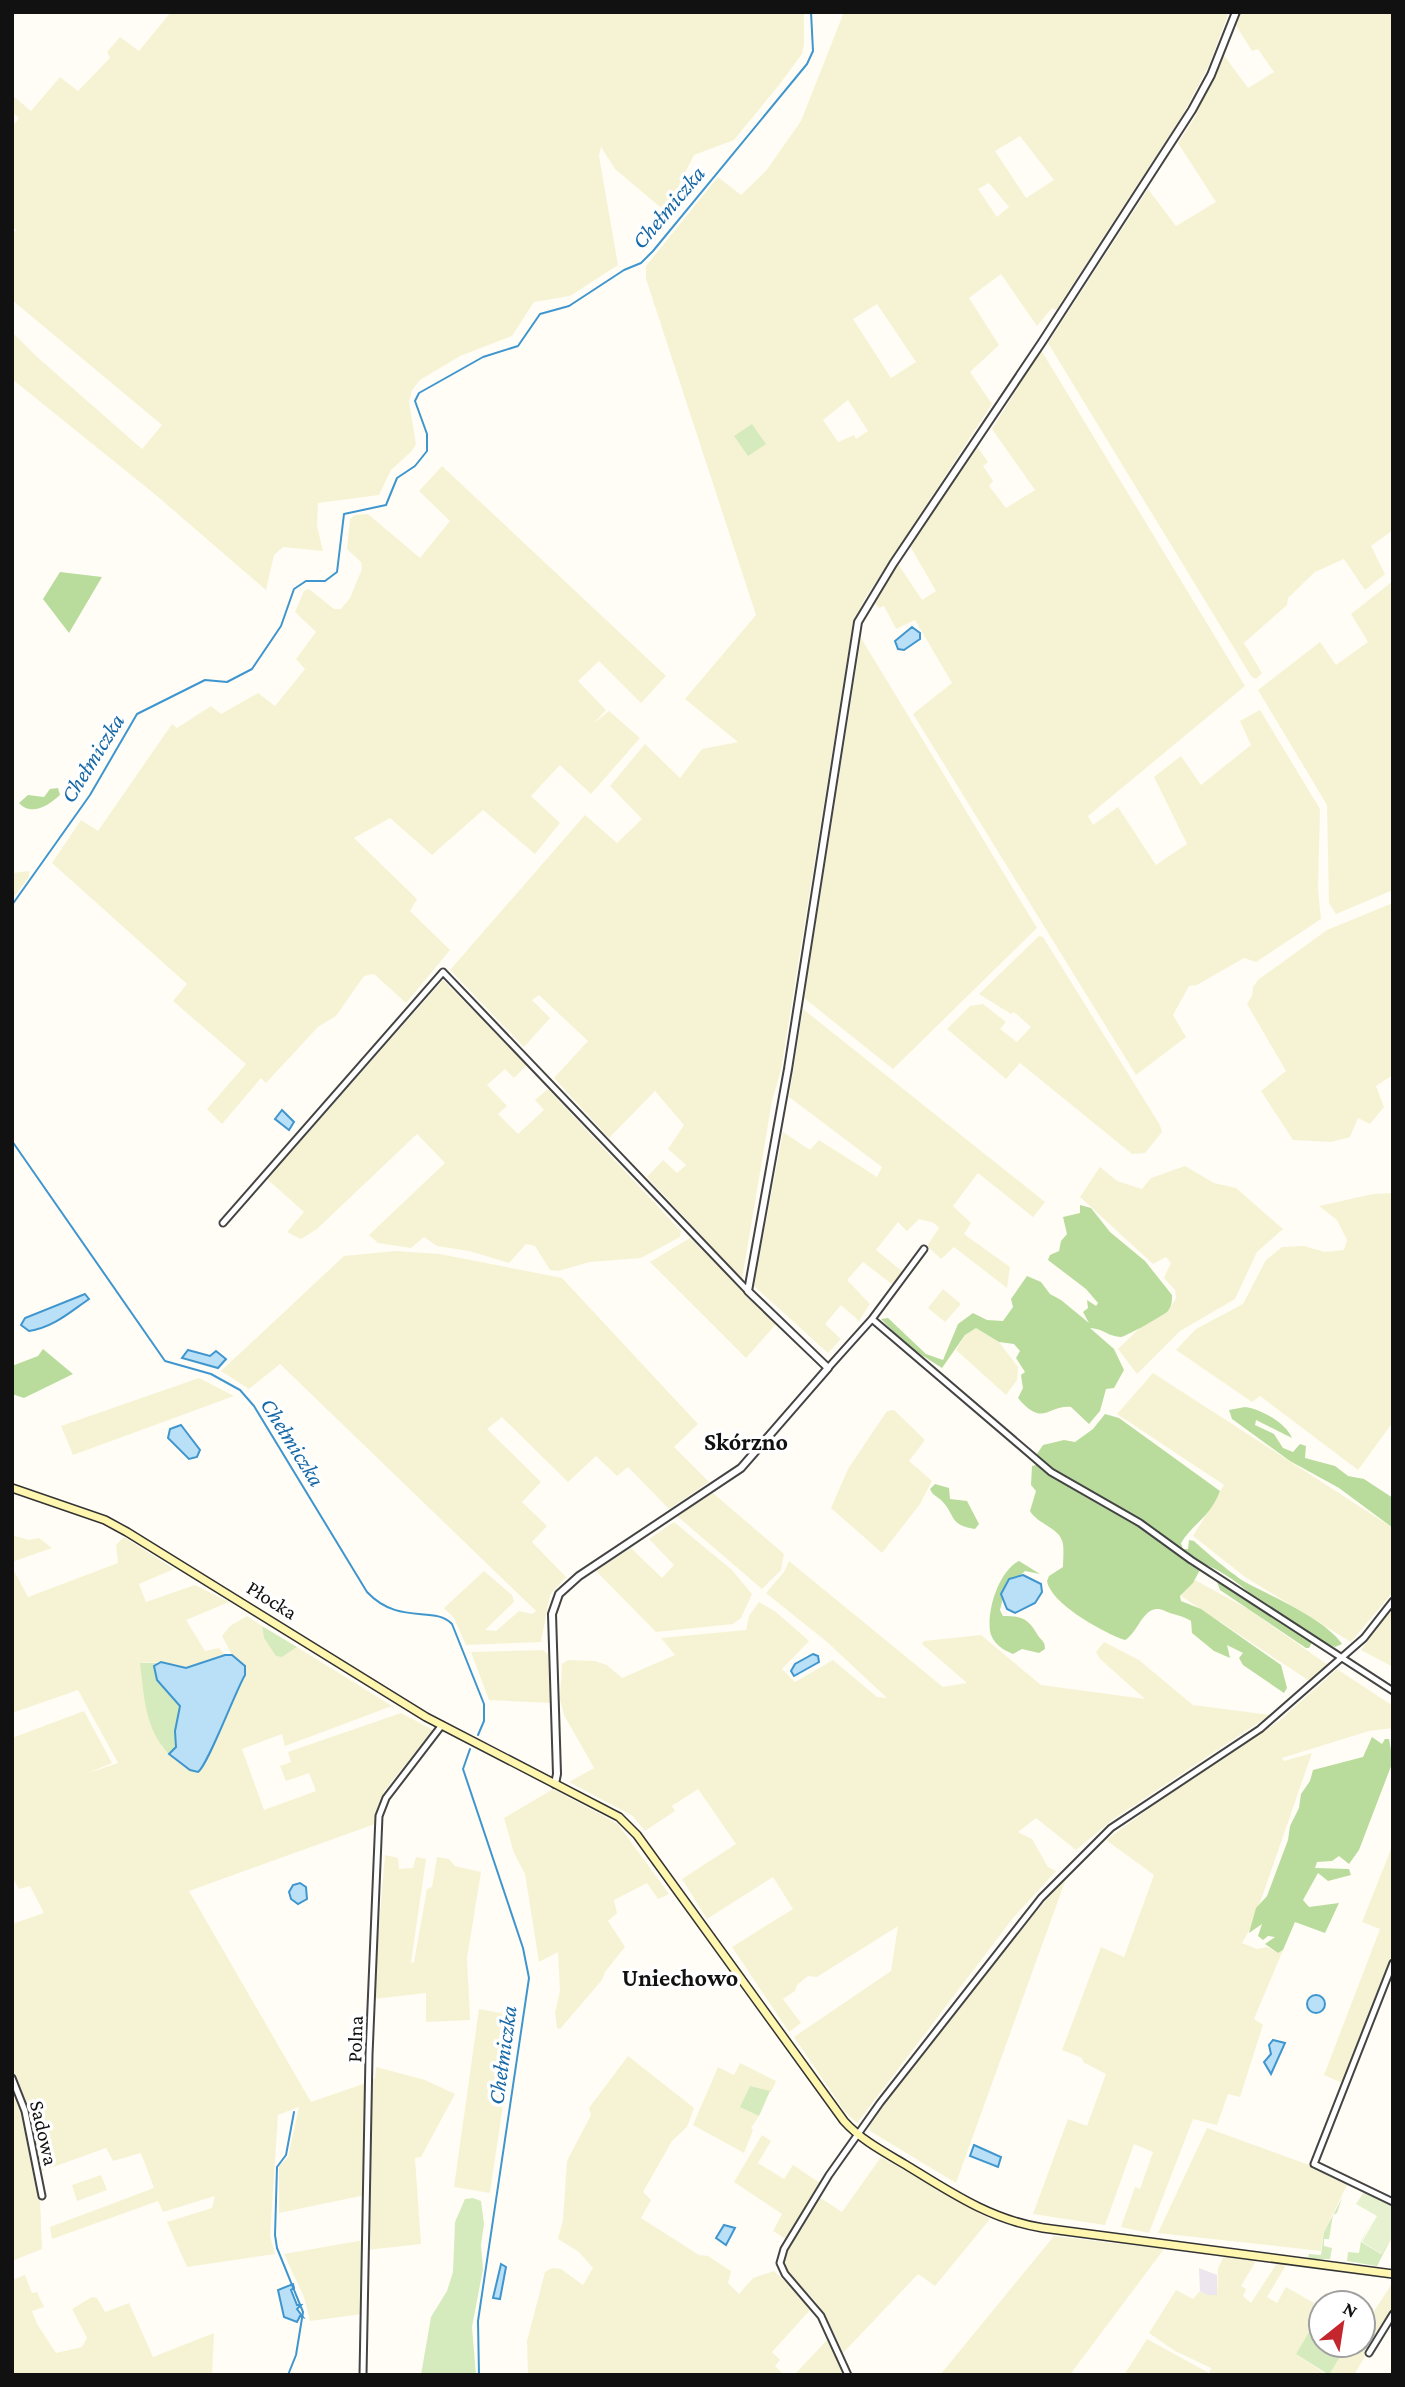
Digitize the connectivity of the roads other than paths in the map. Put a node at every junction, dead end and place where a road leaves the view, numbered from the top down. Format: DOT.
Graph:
graph roads {
  1 [pos="1236,12"];
  2 [pos="223,1223"];
  3 [pos="925,1249"];
  4 [pos="748,1291"];
  5 [pos="872,1319"];
  6 [pos="828,1368"];
  7 [pos="12,1488"];
  8 [pos="1393,1601"];
  9 [pos="1341,1659"];
  10 [pos="1393,1691"];
  11 [pos="442,1725"];
  12 [pos="555,1784"];
  13 [pos="1393,1963"];
  14 [pos="12,2078"];
  15 [pos="858,2135"];
  16 [pos="42,2196"];
  17 [pos="1393,2202"];
  18 [pos="1393,2274"];
  19 [pos="1393,2314"];
  20 [pos="1377,2339"];
  21 [pos="363,2375"];
  22 [pos="848,2375"];
  1 -- 4 [label="street"];
  2 -- 4 [label="street"];
  3 -- 5 [label="street"];
  4 -- 6 [label="street"];
  5 -- 6 [label="street"];
  5 -- 9 [label="street"];
  6 -- 12 [label="street"];
  7 -- 11 [label="main road, Płocka"];
  8 -- 9 [label="street"];
  9 -- 10 [label="street"];
  9 -- 15 [label="street"];
  11 -- 12 [label="main road, Płocka"];
  11 -- 21 [label="street, Polna"];
  12 -- 15 [label="main road, Płocka"];
  13 -- 17 [label="street"];
  14 -- 16 [label="street, Sadowa"];
  15 -- 18 [label="main road, Płocka"];
  15 -- 22 [label="street"];
  19 -- 20 [label="street"];
}
